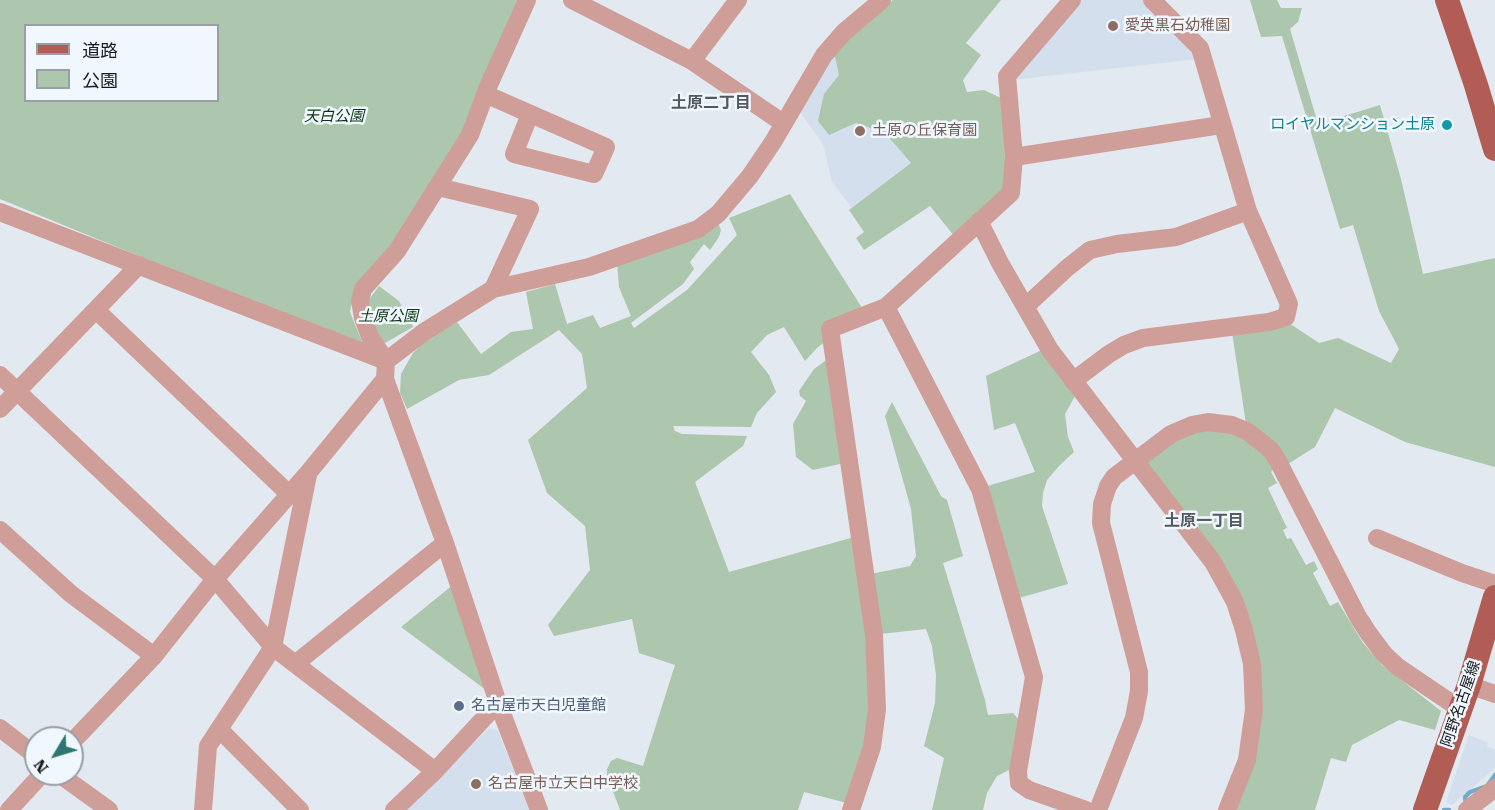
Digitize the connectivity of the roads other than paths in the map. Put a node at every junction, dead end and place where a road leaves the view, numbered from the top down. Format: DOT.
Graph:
graph roads {
  1 [pos="527,0"];
  2 [pos="572,0"];
  3 [pos="738,0"];
  4 [pos="882,0"];
  5 [pos="1071,0"];
  6 [pos="1152,0"];
  7 [pos="1447,0"];
  8 [pos="692,61"];
  9 [pos="485,94"];
  10 [pos="531,114"];
  11 [pos="783,123"];
  12 [pos="1221,124"];
  13 [pos="1495,149"];
  14 [pos="1014,157"];
  15 [pos="438,187"];
  16 [pos="1248,211"];
  17 [pos="0,212"];
  18 [pos="979,221"];
  19 [pos="139,265"];
  20 [pos="494,289"];
  21 [pos="886,307"];
  22 [pos="1025,307"];
  23 [pos="96,310"];
  24 [pos="385,370"];
  25 [pos="0,375"];
  26 [pos="1073,381"];
  27 [pos="18,392"];
  28 [pos="0,409"];
  29 [pos="1135,460"];
  30 [pos="308,473"];
  31 [pos="289,494"];
  32 [pos="0,530"];
  33 [pos="1377,537"];
  34 [pos="445,543"];
  35 [pos="215,579"];
  36 [pos="1495,584"];
  37 [pos="1495,597"];
  38 [pos="273,647"];
  39 [pos="154,656"];
  40 [pos="295,664"];
  41 [pos="1469,685"];
  42 [pos="1495,694"];
  43 [pos="498,703"];
  44 [pos="1460,709"];
  45 [pos="0,728"];
  46 [pos="84,729"];
  47 [pos="219,729"];
  48 [pos="24,747"];
  49 [pos="435,771"];
  50 [pos="31,786"];
  51 [pos="76,786"];
  52 [pos="1495,788"];
  53 [pos="9,810"];
  54 [pos="109,810"];
  55 [pos="202,810"];
  56 [pos="300,810"];
  57 [pos="394,810"];
  58 [pos="539,810"];
  59 [pos="851,810"];
  60 [pos="1086,810"];
  61 [pos="1098,810"];
  62 [pos="1227,810"];
  63 [pos="1425,810"];
  64 [pos="1467,810"];
  1 -- 9 [label="street"];
  2 -- 8 [label="street"];
  3 -- 8 [label="street"];
  4 -- 11 [label="street"];
  5 -- 14 [label="street"];
  6 -- 12 [label="street"];
  7 -- 13 [label="main road"];
  8 -- 11 [label="street"];
  9 -- 10 [label="street"];
  9 -- 15 [label="street"];
  10 -- 10 [label="street"];
  11 -- 20 [label="street"];
  12 -- 14 [label="street"];
  12 -- 16 [label="street"];
  14 -- 18 [label="street"];
  15 -- 20 [label="street"];
  15 -- 24 [label="street"];
  16 -- 22 [label="street"];
  16 -- 26 [label="street"];
  17 -- 19 [label="street"];
  18 -- 21 [label="street"];
  18 -- 22 [label="street"];
  19 -- 23 [label="street"];
  19 -- 24 [label="street"];
  20 -- 24 [label="street"];
  21 -- 59 [label="street"];
  21 -- 60 [label="street"];
  22 -- 26 [label="street"];
  23 -- 27 [label="street"];
  23 -- 31 [label="street"];
  24 -- 30 [label="street"];
  24 -- 34 [label="street"];
  25 -- 27 [label="street"];
  26 -- 29 [label="street"];
  27 -- 28 [label="street"];
  27 -- 35 [label="street"];
  29 -- 44 [label="street"];
  29 -- 61 [label="street"];
  29 -- 62 [label="street"];
  30 -- 31 [label="street"];
  30 -- 38 [label="street"];
  31 -- 35 [label="street"];
  32 -- 39 [label="street"];
  33 -- 36 [label="street"];
  34 -- 40 [label="street"];
  34 -- 43 [label="street"];
  35 -- 38 [label="street"];
  35 -- 39 [label="street"];
  37 -- 41 [label="main road, 阿野名古屋線"];
  38 -- 40 [label="street"];
  38 -- 47 [label="street"];
  39 -- 46 [label="street"];
  40 -- 49 [label="street"];
  41 -- 42 [label="street"];
  41 -- 44 [label="main road, 阿野名古屋線"];
  43 -- 49 [label="street"];
  43 -- 58 [label="street"];
  44 -- 63 [label="main road, 阿野名古屋線"];
  45 -- 48 [label="street"];
  47 -- 55 [label="street"];
  47 -- 56 [label="street"];
  49 -- 57 [label="street"];
  50 -- 53 [label="street"];
  51 -- 54 [label="street"];
  52 -- 64 [label="street"];
}
